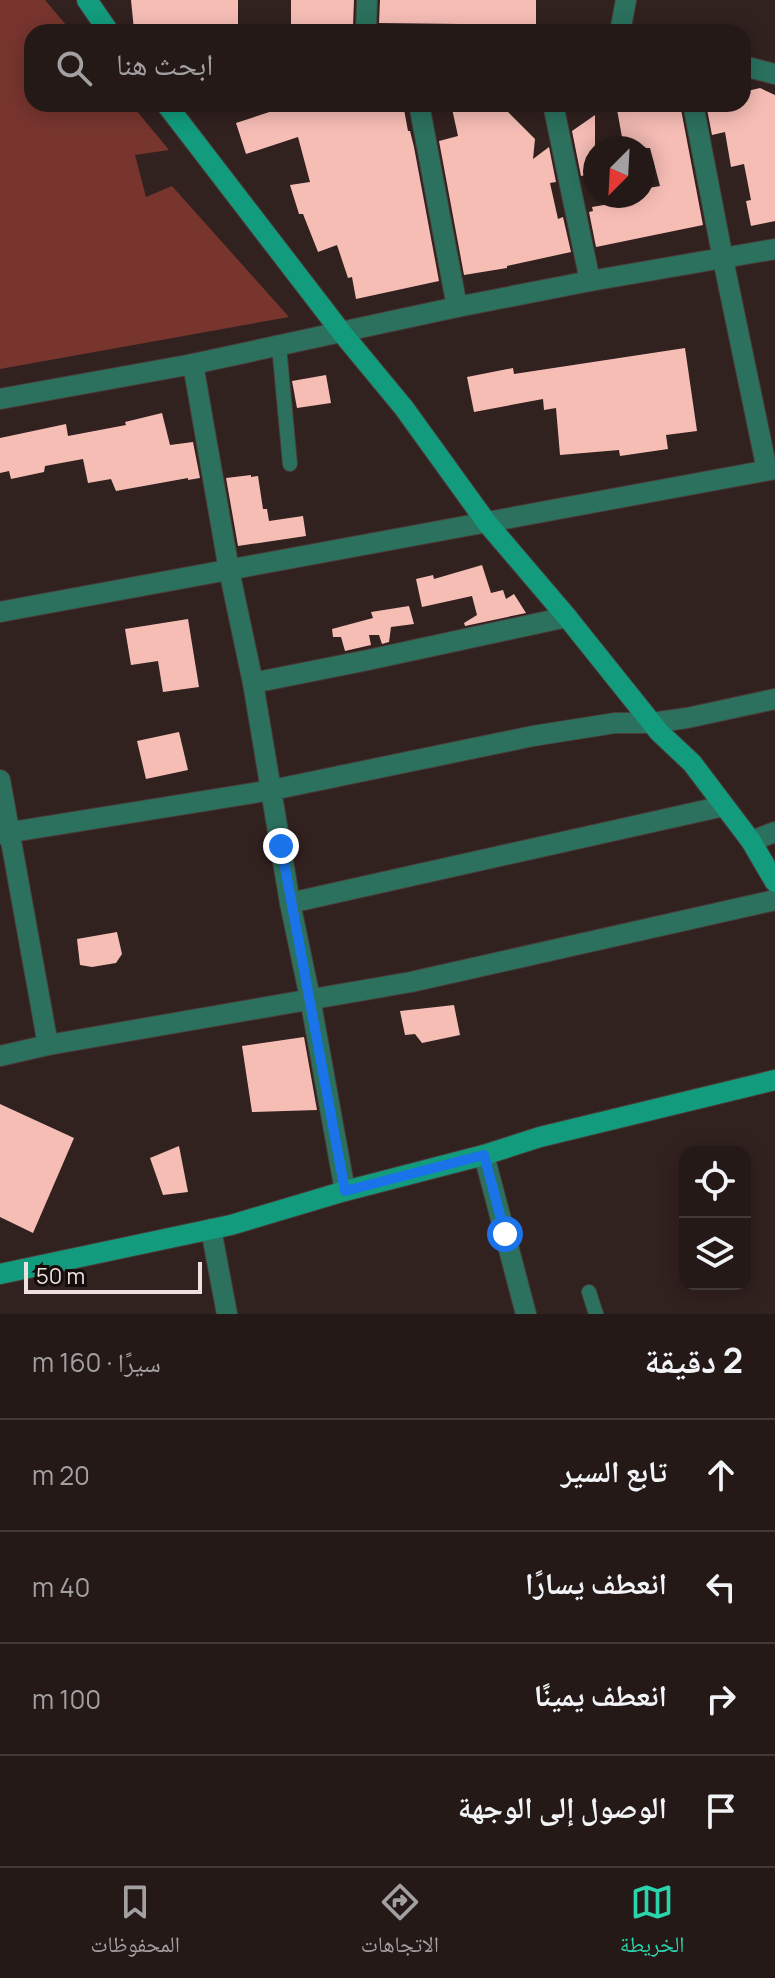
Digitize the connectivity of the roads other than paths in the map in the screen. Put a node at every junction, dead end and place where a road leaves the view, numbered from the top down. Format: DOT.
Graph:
graph roads {
  1 [pos="87,0"];
  2 [pos="367,0"];
  3 [pos="626,0"];
  4 [pos="104,24"];
  5 [pos="366,24"];
  6 [pos="622,24"];
  7 [pos="751,68"];
  8 [pos="775,74"];
  9 [pos="172,112"];
  10 [pos="420,112"];
  11 [pos="555,112"];
  12 [pos="695,112"];
  13 [pos="775,249"];
  14 [pos="723,259"];
  15 [pos="590,281"];
  16 [pos="457,307"];
  17 [pos="342,333"];
  18 [pos="279,346"];
  19 [pos="193,364"];
  20 [pos="0,399"];
  21 [pos="290,464"];
  22 [pos="771,469"];
  23 [pos="487,523"];
  24 [pos="229,570"];
  25 [pos="0,612"];
  26 [pos="567,617"];
  27 [pos="253,683"];
  28 [pos="775,699"];
  29 [pos="651,723"];
  30 [pos="0,780"];
  31 [pos="272,790"];
  32 [pos="724,806"];
  33 [pos="775,832"];
  34 [pos="5,833"];
  35 [pos="751,841"];
  36 [pos="775,882"];
  37 [pos="775,900"];
  38 [pos="290,903"];
  39 [pos="310,998"];
  40 [pos="48,1045"];
  41 [pos="0,1056"];
  42 [pos="775,1080"];
  43 [pos="484,1155"];
  44 [pos="345,1191"];
  45 [pos="211,1229"];
  46 [pos="0,1274"];
  47 [pos="589,1292"];
  48 [pos="227,1314"];
  49 [pos="526,1314"];
  50 [pos="596,1314"];
  1 -- 4 [label="main road"];
  2 -- 5 [label="street"];
  3 -- 6 [label="street"];
  7 -- 8 [label="street"];
  9 -- 17 [label="main road"];
  10 -- 16 [label="street"];
  11 -- 15 [label="street"];
  12 -- 14 [label="street"];
  13 -- 14 [label="street"];
  14 -- 15 [label="street"];
  14 -- 22 [label="street"];
  15 -- 16 [label="street"];
  16 -- 17 [label="street"];
  17 -- 18 [label="street"];
  17 -- 23 [label="main road"];
  18 -- 19 [label="street"];
  18 -- 21 [label="lane"];
  19 -- 20 [label="street"];
  19 -- 24 [label="street"];
  22 -- 23 [label="street"];
  23 -- 24 [label="street"];
  23 -- 26 [label="main road"];
  24 -- 25 [label="street"];
  24 -- 27 [label="street"];
  26 -- 27 [label="street"];
  26 -- 29 [label="main road"];
  27 -- 31 [label="street"];
  28 -- 29 [label="street"];
  29 -- 31 [label="street"];
  29 -- 32 [label="main road"];
  30 -- 34 [label="street"];
  31 -- 34 [label="street"];
  31 -- 38 [label="street"];
  32 -- 35 [label="main road"];
  32 -- 38 [label="street"];
  33 -- 35 [label="street"];
  34 -- 40 [label="street"];
  35 -- 36 [label="main road"];
  37 -- 39 [label="street"];
  38 -- 39 [label="street"];
  39 -- 40 [label="street"];
  39 -- 44 [label="street"];
  40 -- 41 [label="street"];
  42 -- 43 [label="main road"];
  43 -- 44 [label="main road"];
  43 -- 49 [label="street"];
  44 -- 45 [label="main road"];
  45 -- 46 [label="main road"];
  45 -- 48 [label="street"];
  47 -- 50 [label="lane"];
}
